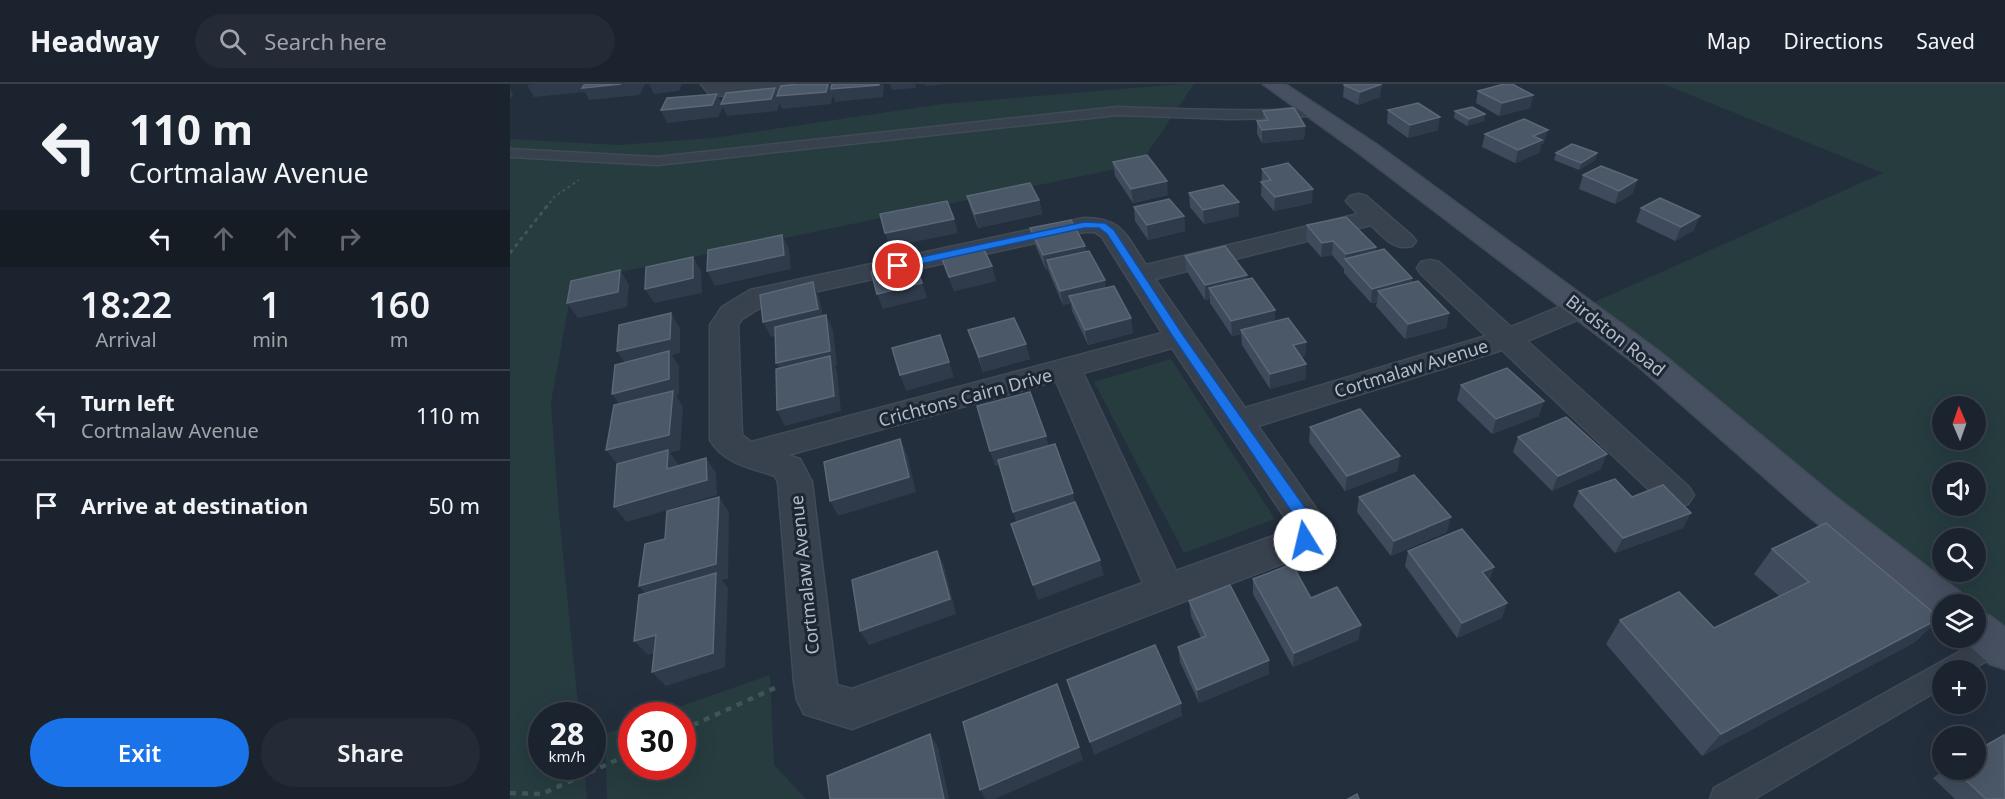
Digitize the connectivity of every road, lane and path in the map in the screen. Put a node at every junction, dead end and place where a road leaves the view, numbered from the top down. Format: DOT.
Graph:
graph roads {
  1 [pos="710,84"];
  2 [pos="805,84"];
  3 [pos="1272,84"];
  4 [pos="1312,111"];
  5 [pos="510,153"];
  6 [pos="611,159"];
  7 [pos="1355,198"];
  8 [pos="1374,217"];
  9 [pos="1403,241"];
  10 [pos="510,253"];
  11 [pos="1430,268"];
  12 [pos="1138,275"];
  13 [pos="1581,308"];
  14 [pos="1179,337"];
  15 [pos="1508,339"];
  16 [pos="1066,369"];
  17 [pos="1238,421"];
  18 [pos="750,454"];
  19 [pos="1676,495"];
  20 [pos="1166,591"];
  21 [pos="1933,594"];
  22 [pos="1992,641"];
  23 [pos="1963,660"];
  24 [pos="814,670"];
  25 [pos="1932,680"];
  26 [pos="696,724"];
  27 [pos="618,759"];
  28 [pos="510,793"];
  29 [pos="1725,799"];
  1 -- 2 [label="street"];
  3 -- 4 [label="main road, Birdston Road"];
  4 -- 6 [label="lane"];
  4 -- 13 [label="main road, Birdston Road"];
  5 -- 6 [label="lane"];
  6 -- 10 [label="path"];
  7 -- 8 [label="street"];
  8 -- 9 [label="street"];
  8 -- 12 [label="street"];
  11 -- 15 [label="street"];
  12 -- 14 [label="street, Cortmalaw Avenue"];
  12 -- 18 [label="street, Cortmalaw Avenue"];
  13 -- 15 [label="street, Cortmalaw Avenue"];
  13 -- 21 [label="main road, Birdston Road"];
  14 -- 16 [label="street, Crichtons Cairn Drive"];
  14 -- 17 [label="street, Cortmalaw Avenue"];
  15 -- 17 [label="street, Cortmalaw Avenue"];
  15 -- 19 [label="street"];
  16 -- 18 [label="street, Crichtons Cairn Drive"];
  16 -- 20 [label="street"];
  17 -- 20 [label="street, Cortmalaw Avenue"];
  18 -- 24 [label="street, Cortmalaw Avenue"];
  20 -- 24 [label="street, Cortmalaw Avenue"];
  22 -- 23 [label="lane"];
  24 -- 26 [label="path"];
  25 -- 29 [label="lane"];
  27 -- 28 [label="path"];
}
